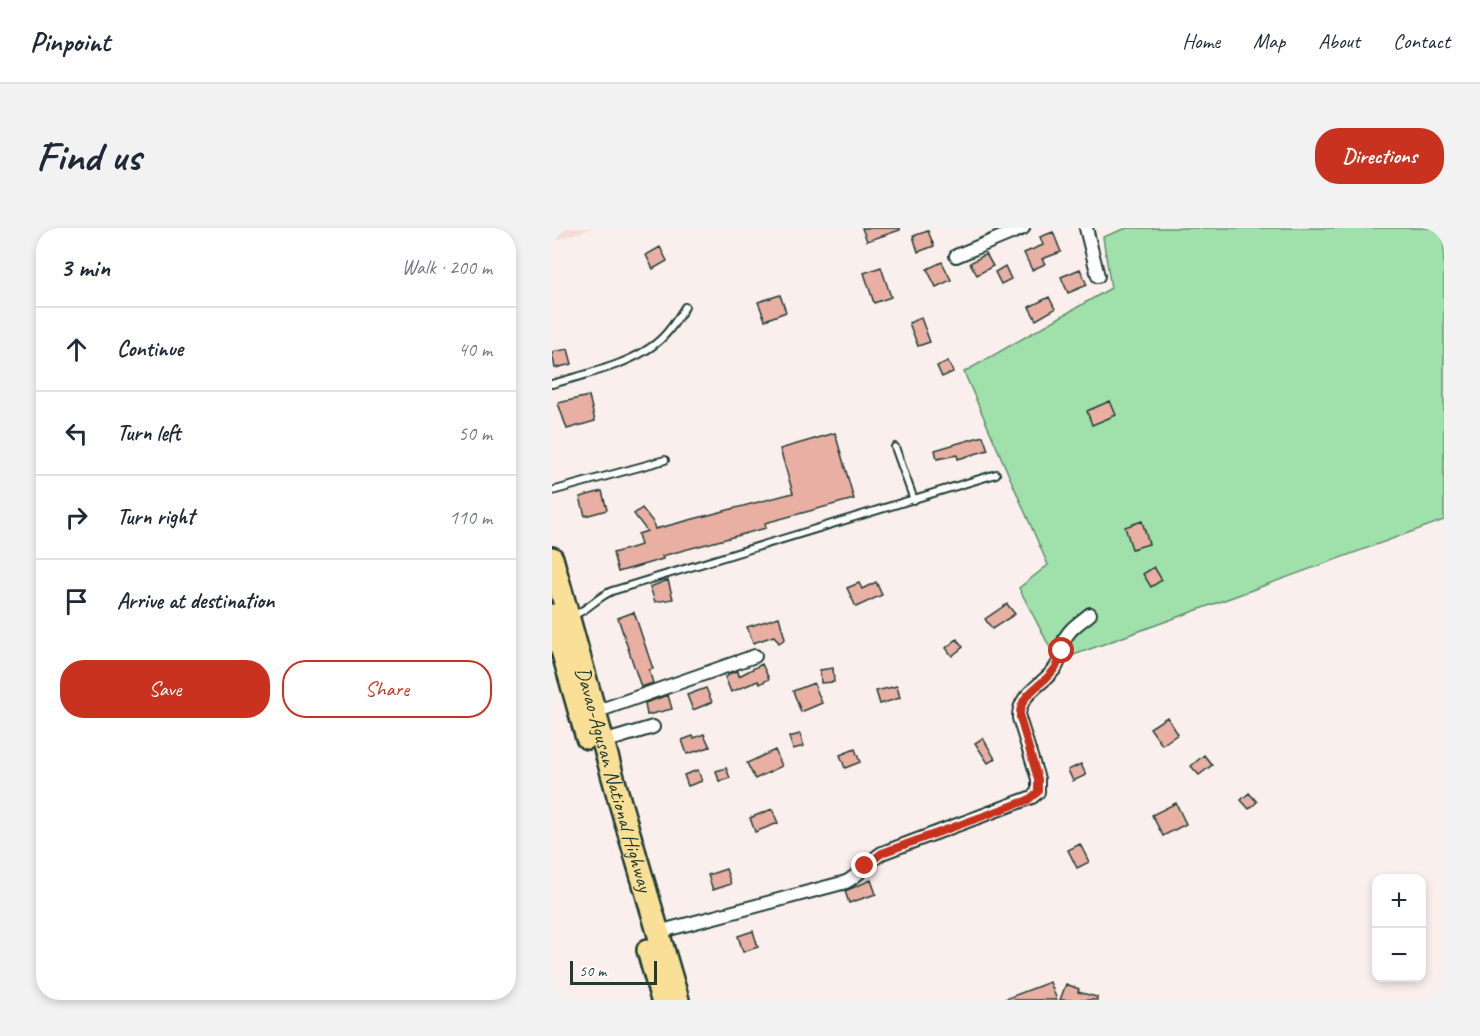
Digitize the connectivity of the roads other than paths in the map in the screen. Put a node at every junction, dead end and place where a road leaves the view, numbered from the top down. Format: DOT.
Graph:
graph roads {
  1 [pos="1023,228"];
  2 [pos="1086,228"];
  3 [pos="956,256"];
  4 [pos="1098,276"];
  5 [pos="685,307"];
  6 [pos="552,384"];
  7 [pos="896,447"];
  8 [pos="664,460"];
  9 [pos="996,474"];
  10 [pos="552,491"];
  11 [pos="914,500"];
  12 [pos="552,558"];
  13 [pos="1090,614"];
  14 [pos="558,617"];
  15 [pos="755,656"];
  16 [pos="595,712"];
  17 [pos="653,727"];
  18 [pos="603,742"];
  19 [pos="651,924"];
  20 [pos="662,1000"];
  21 [pos="678,1000"];
  1 -- 3 [label="street"];
  2 -- 4 [label="street"];
  5 -- 6 [label="lane"];
  7 -- 11 [label="lane"];
  8 -- 10 [label="lane"];
  9 -- 11 [label="lane"];
  11 -- 14 [label="lane"];
  12 -- 14 [label="highway, Davao-Agusan National Highway"];
  13 -- 19 [label="street"];
  14 -- 16 [label="highway, Davao-Agusan National Highway"];
  14 -- 19 [label="highway, Davao-Agusan National Highway"];
  15 -- 16 [label="street"];
  16 -- 18 [label="highway, Davao-Agusan National Highway"];
  17 -- 18 [label="street"];
  18 -- 19 [label="highway, Davao-Agusan National Highway"];
  19 -- 20 [label="highway, Davao-Agusan National Highway"];
  19 -- 21 [label="highway, Davao-Agusan National Highway"];
}
